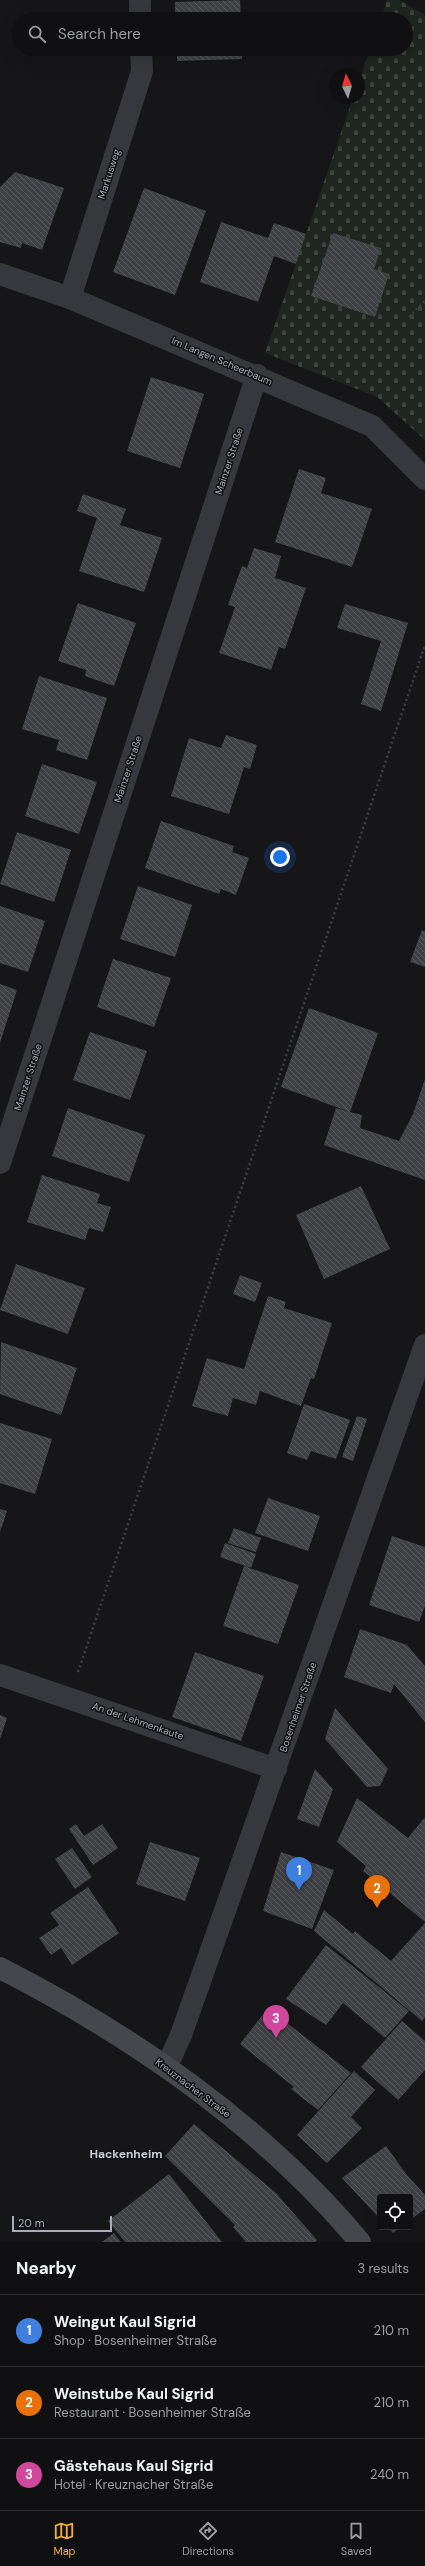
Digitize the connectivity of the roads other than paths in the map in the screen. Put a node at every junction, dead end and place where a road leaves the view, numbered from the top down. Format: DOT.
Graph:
graph roads {
  1 [pos="140,0"];
  2 [pos="140,12"];
  3 [pos="141,56"];
  4 [pos="0,274"];
  5 [pos="70,298"];
  6 [pos="257,375"];
  7 [pos="425,478"];
  8 [pos="0,1163"];
  9 [pos="425,1345"];
  10 [pos="0,1675"];
  11 [pos="276,1770"];
  12 [pos="0,1968"];
  13 [pos="167,2066"];
  14 [pos="360,2242"];
  1 -- 2 [label="street"];
  3 -- 5 [label="street, Markusweg"];
  4 -- 5 [label="street, Im Langen Scheerbaum"];
  5 -- 6 [label="street, Im Langen Scheerbaum"];
  6 -- 7 [label="street, Im Langen Scheerbaum"];
  6 -- 8 [label="street, Mainzer Straße"];
  9 -- 11 [label="street, Bosenheimer Straße"];
  10 -- 11 [label="street, An der Lehmenkaute"];
  11 -- 13 [label="street, Bosenheimer Straße"];
  12 -- 13 [label="main road, Kreuznacher Straße"];
  13 -- 14 [label="main road, Kreuznacher Straße"];
}
